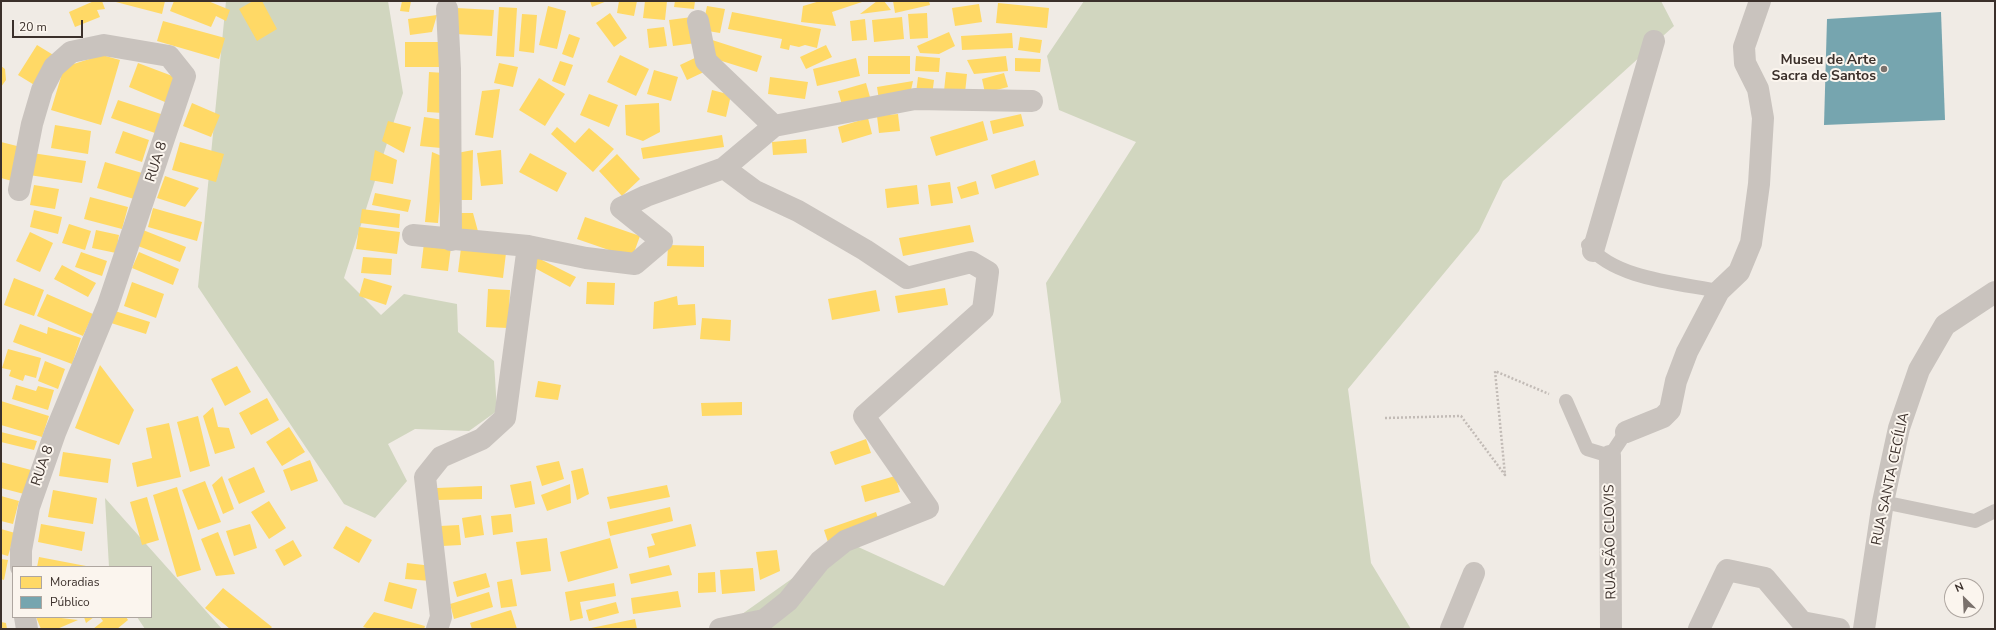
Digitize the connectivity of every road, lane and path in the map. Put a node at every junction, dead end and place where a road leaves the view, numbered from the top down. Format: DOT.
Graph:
graph roads {
  1 [pos="1760,1"];
  2 [pos="447,9"];
  3 [pos="698,20"];
  4 [pos="1654,41"];
  5 [pos="1032,102"];
  6 [pos="774,126"];
  7 [pos="724,168"];
  8 [pos="19,190"];
  9 [pos="413,235"];
  10 [pos="451,240"];
  11 [pos="1589,245"];
  12 [pos="528,246"];
  13 [pos="1719,291"];
  14 [pos="1995,292"];
  15 [pos="1566,401"];
  16 [pos="1386,418"];
  17 [pos="1626,432"];
  18 [pos="1610,456"];
  19 [pos="1883,502"];
  20 [pos="1995,511"];
  21 [pos="21,566"];
  22 [pos="1474,573"];
  23 [pos="25,618"];
  24 [pos="1453,628"];
  25 [pos="27,629"];
  26 [pos="437,629"];
  27 [pos="720,629"];
  28 [pos="1611,629"];
  29 [pos="1699,629"];
  30 [pos="1839,629"];
  31 [pos="1864,629"];
  1 -- 13 [label="street"];
  2 -- 10 [label="street"];
  3 -- 6 [label="street"];
  4 -- 11 [label="street"];
  5 -- 6 [label="street"];
  6 -- 7 [label="street"];
  7 -- 12 [label="street"];
  7 -- 27 [label="street"];
  8 -- 21 [label="street, RUA 8"];
  9 -- 10 [label="street"];
  10 -- 12 [label="street"];
  11 -- 13 [label="lane"];
  12 -- 26 [label="street"];
  13 -- 17 [label="street"];
  14 -- 19 [label="street, RUA SANTA CECÍLIA"];
  15 -- 16 [label="path"];
  15 -- 18 [label="lane"];
  17 -- 18 [label="lane"];
  18 -- 28 [label="street, RUA SÃO CLOVIS"];
  19 -- 20 [label="lane"];
  19 -- 31 [label="street, RUA SANTA CECÍLIA"];
  22 -- 24 [label="street"];
  23 -- 25 [label="street"];
  29 -- 30 [label="street"];
}
